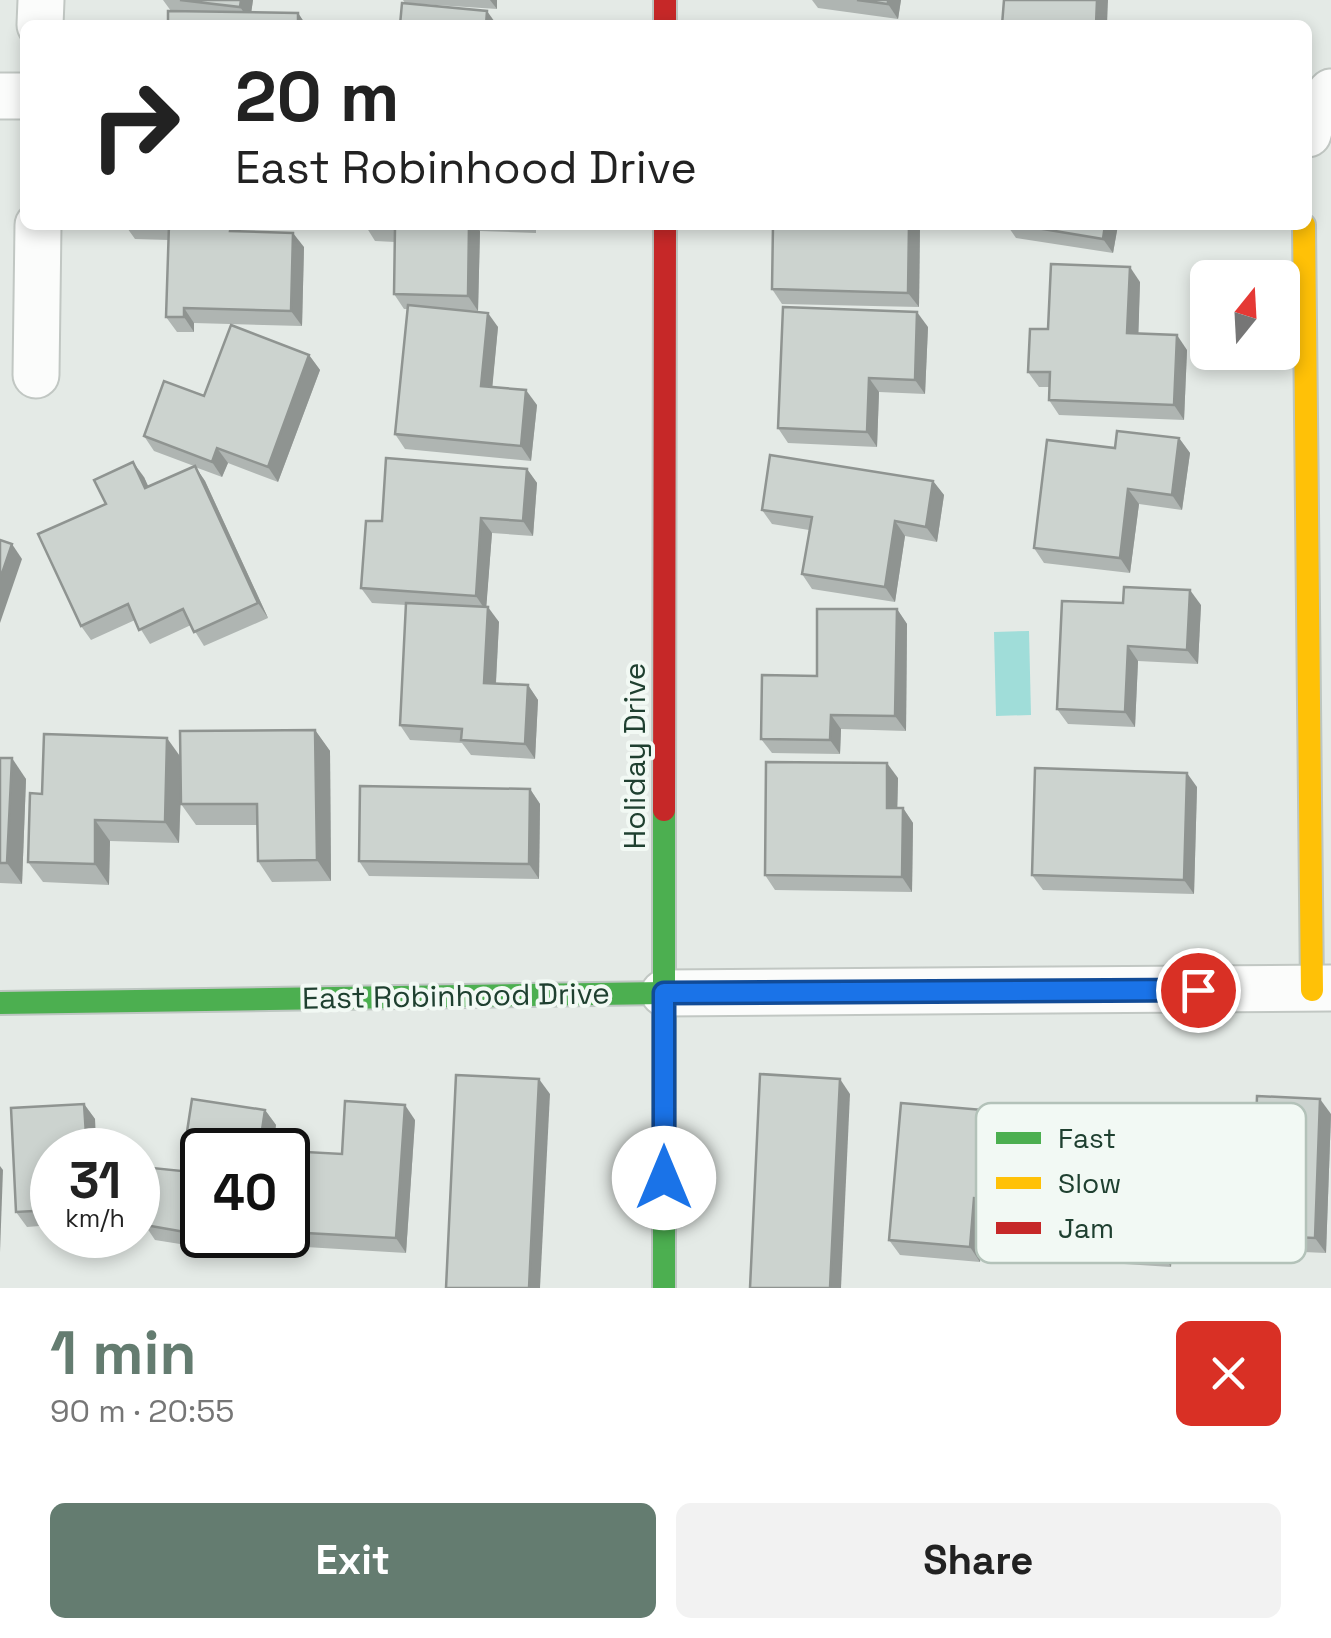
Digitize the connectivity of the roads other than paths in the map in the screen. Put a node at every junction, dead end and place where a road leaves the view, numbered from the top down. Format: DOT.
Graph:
graph roads {
  1 [pos="1331,92"];
  2 [pos="1312,119"];
  3 [pos="38,230"];
  4 [pos="665,230"];
  5 [pos="1304,230"];
  6 [pos="36,375"];
  7 [pos="1322,989"];
  8 [pos="664,993"];
  9 [pos="0,1003"];
  10 [pos="664,1288"];
  1 -- 2 [label="street"];
  3 -- 6 [label="street"];
  4 -- 8 [label="street, Holiday Drive"];
  5 -- 7 [label="street"];
  7 -- 8 [label="street, East Robinhood Drive"];
  8 -- 9 [label="street, East Robinhood Drive"];
  8 -- 10 [label="street, Holiday Drive"];
}
